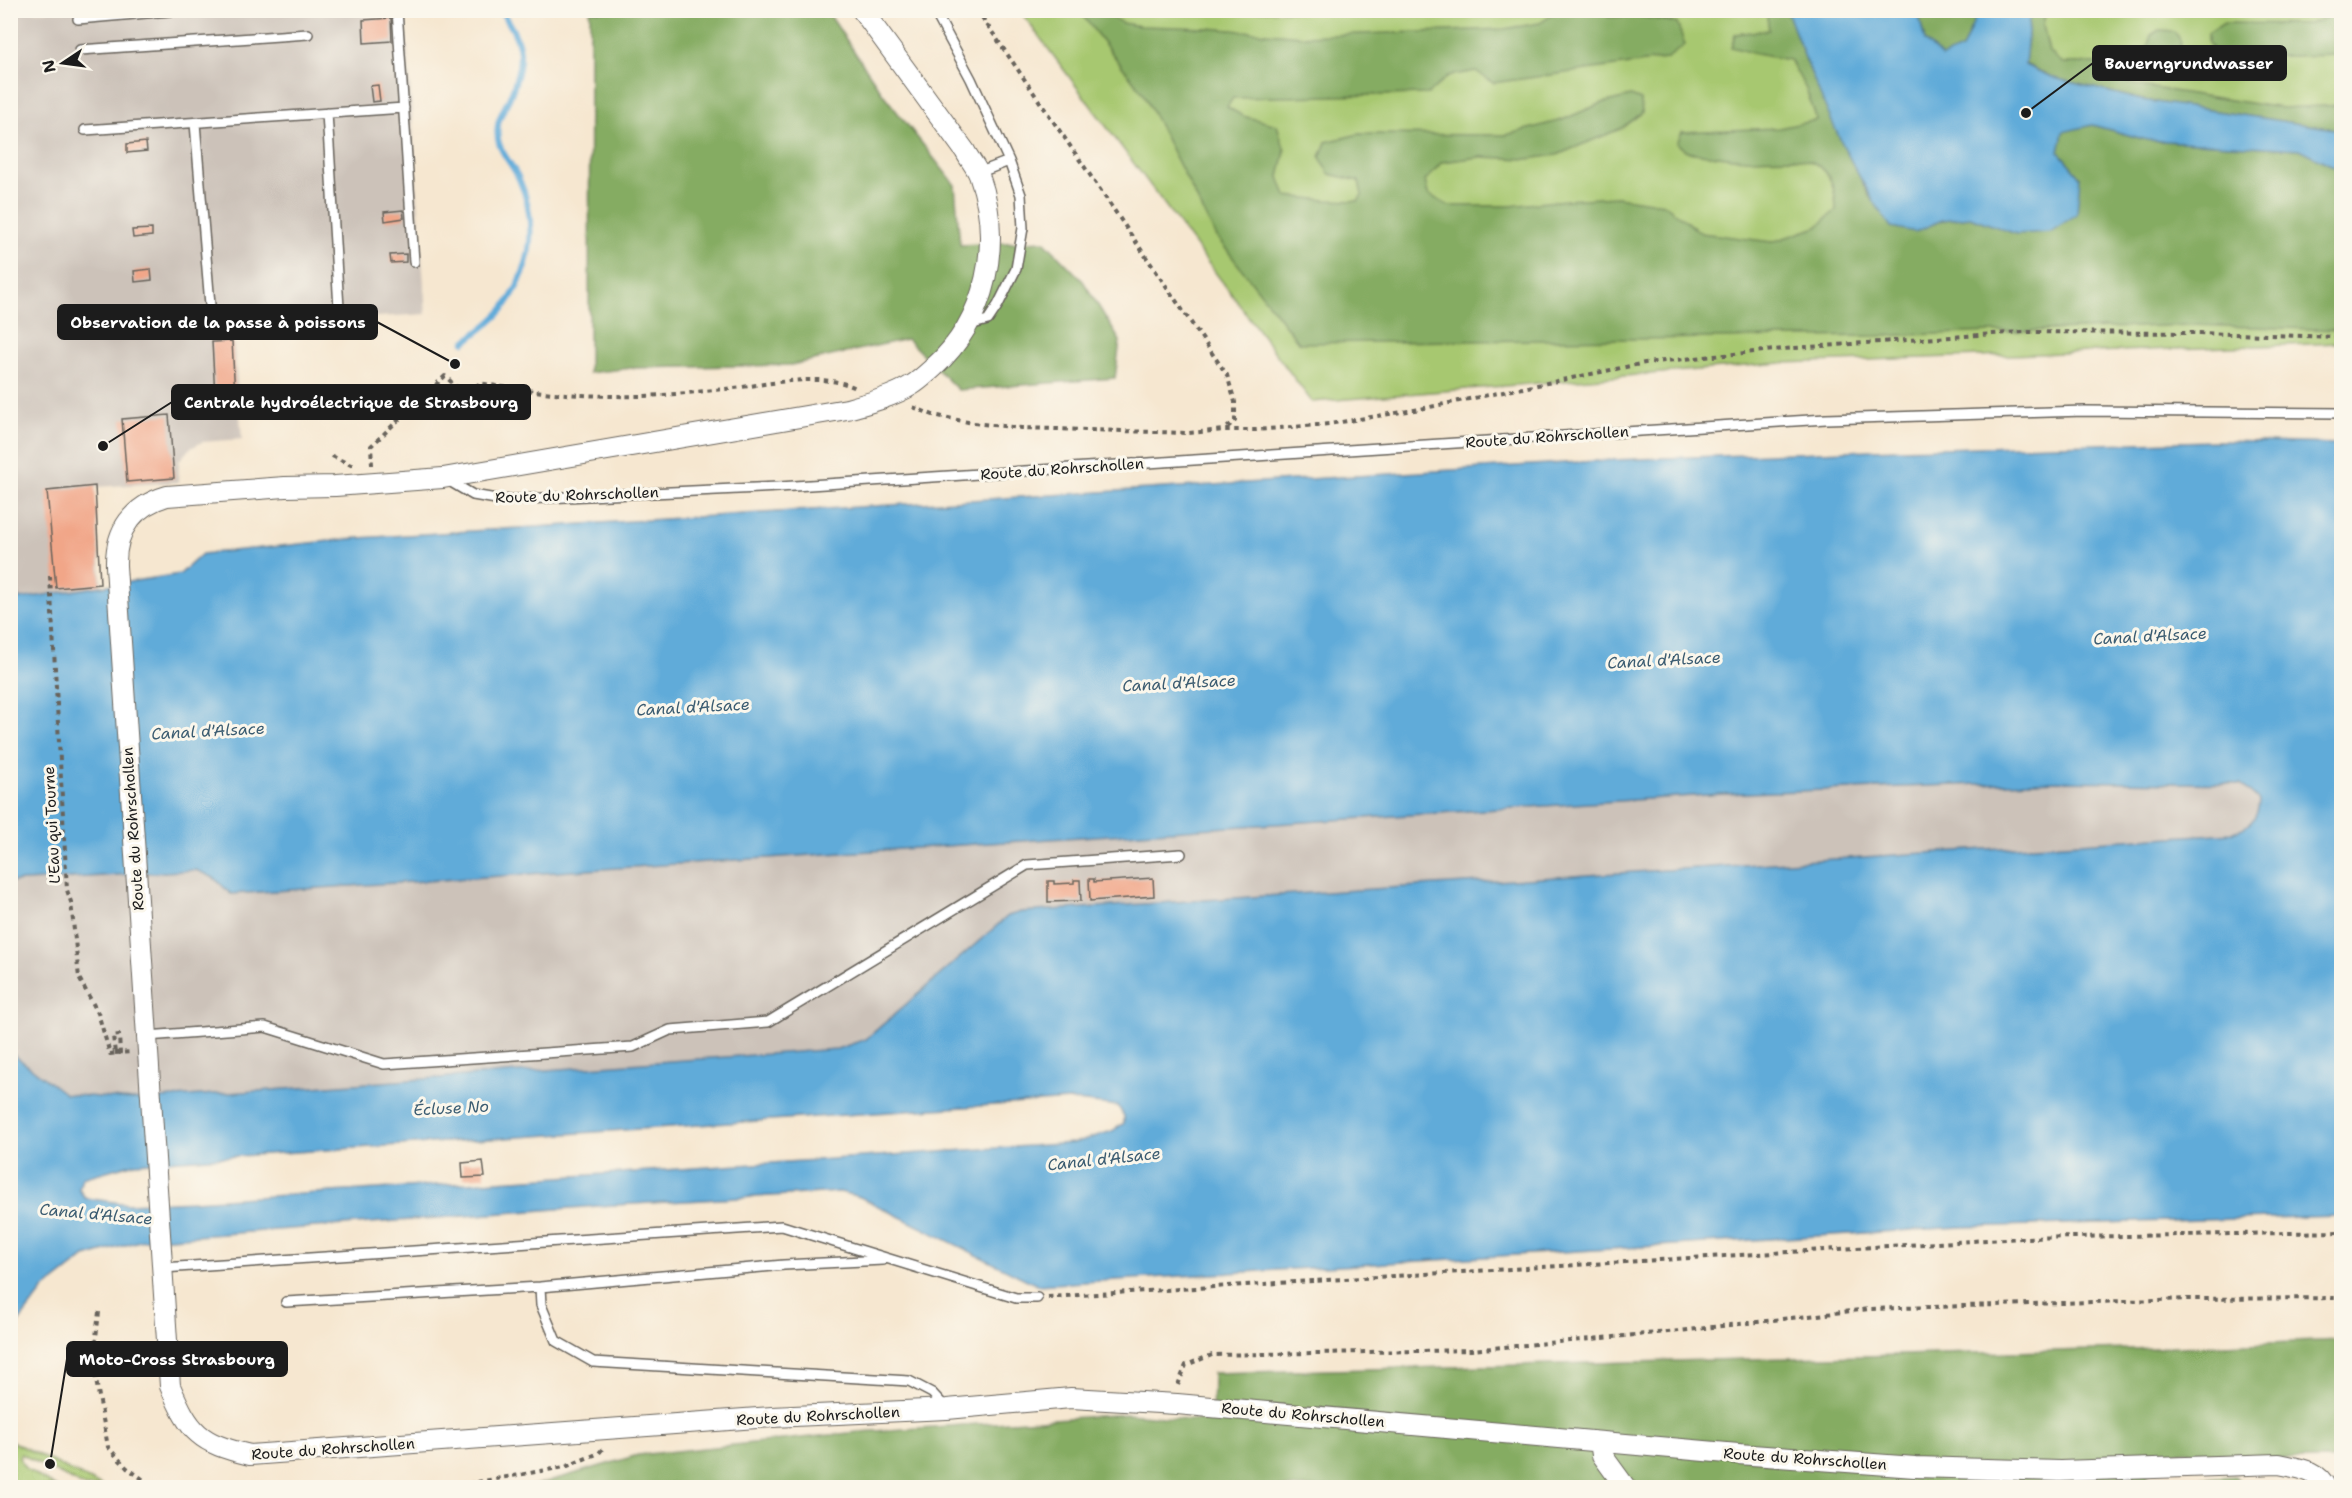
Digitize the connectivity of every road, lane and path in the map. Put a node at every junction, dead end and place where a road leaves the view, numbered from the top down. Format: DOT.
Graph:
graph roads {
  1 [pos="181,10"];
  2 [pos="397,10"];
  3 [pos="862,10"];
  4 [pos="934,10"];
  5 [pos="977,10"];
  6 [pos="78,18"];
  7 [pos="308,34"];
  8 [pos="80,50"];
  9 [pos="404,108"];
  10 [pos="327,113"];
  11 [pos="195,123"];
  12 [pos="86,130"];
  13 [pos="1009,161"];
  14 [pos="978,173"];
  15 [pos="414,262"];
  16 [pos="339,308"];
  17 [pos="211,317"];
  18 [pos="969,325"];
  19 [pos="2342,337"];
  20 [pos="895,394"];
  21 [pos="868,403"];
  22 [pos="2342,413"];
  23 [pos="1224,430"];
  24 [pos="370,476"];
  25 [pos="444,478"];
  26 [pos="50,576"];
  27 [pos="1181,854"];
  28 [pos="147,1036"];
  29 [pos="131,1052"];
  30 [pos="2342,1232"];
  31 [pos="891,1260"];
  32 [pos="162,1268"];
  33 [pos="540,1287"];
  34 [pos="1037,1298"];
  35 [pos="2342,1298"];
  36 [pos="286,1302"];
  37 [pos="99,1312"];
  38 [pos="1177,1404"];
  39 [pos="947,1409"];
  40 [pos="619,1429"];
  41 [pos="1600,1442"];
  42 [pos="160,1488"];
  43 [pos="442,1488"];
  44 [pos="1626,1488"];
  45 [pos="2326,1488"];
  1 -- 6 [label="lane"];
  2 -- 9 [label="lane"];
  3 -- 14 [label="street"];
  4 -- 13 [label="lane"];
  5 -- 23 [label="path"];
  7 -- 8 [label="lane"];
  9 -- 10 [label="lane"];
  9 -- 15 [label="lane"];
  10 -- 11 [label="lane"];
  10 -- 16 [label="lane"];
  11 -- 12 [label="lane"];
  11 -- 17 [label="lane"];
  13 -- 14 [label="lane"];
  13 -- 18 [label="lane"];
  14 -- 18 [label="street"];
  18 -- 20 [label="street"];
  19 -- 23 [label="path"];
  20 -- 21 [label="street"];
  20 -- 23 [label="path"];
  21 -- 24 [label="path"];
  21 -- 25 [label="street"];
  22 -- 25 [label="lane, Route du Rohrschollen"];
  24 -- 25 [label="street, Route du Rohrschollen"];
  24 -- 28 [label="street, Route du Rohrschollen"];
  26 -- 29 [label="path, L'Eau qui Tourne, bridge"];
  27 -- 28 [label="lane"];
  28 -- 32 [label="street, Route du Rohrschollen"];
  30 -- 34 [label="path"];
  31 -- 32 [label="lane"];
  31 -- 33 [label="lane"];
  31 -- 34 [label="lane"];
  32 -- 40 [label="street, Route du Rohrschollen"];
  33 -- 36 [label="lane"];
  33 -- 39 [label="lane"];
  35 -- 38 [label="path"];
  37 -- 42 [label="path"];
  38 -- 39 [label="street, Route du Rohrschollen"];
  38 -- 41 [label="street, Route du Rohrschollen"];
  39 -- 40 [label="street, Route du Rohrschollen"];
  40 -- 43 [label="path"];
  41 -- 44 [label="street"];
  41 -- 45 [label="street, Route du Rohrschollen"];
}
